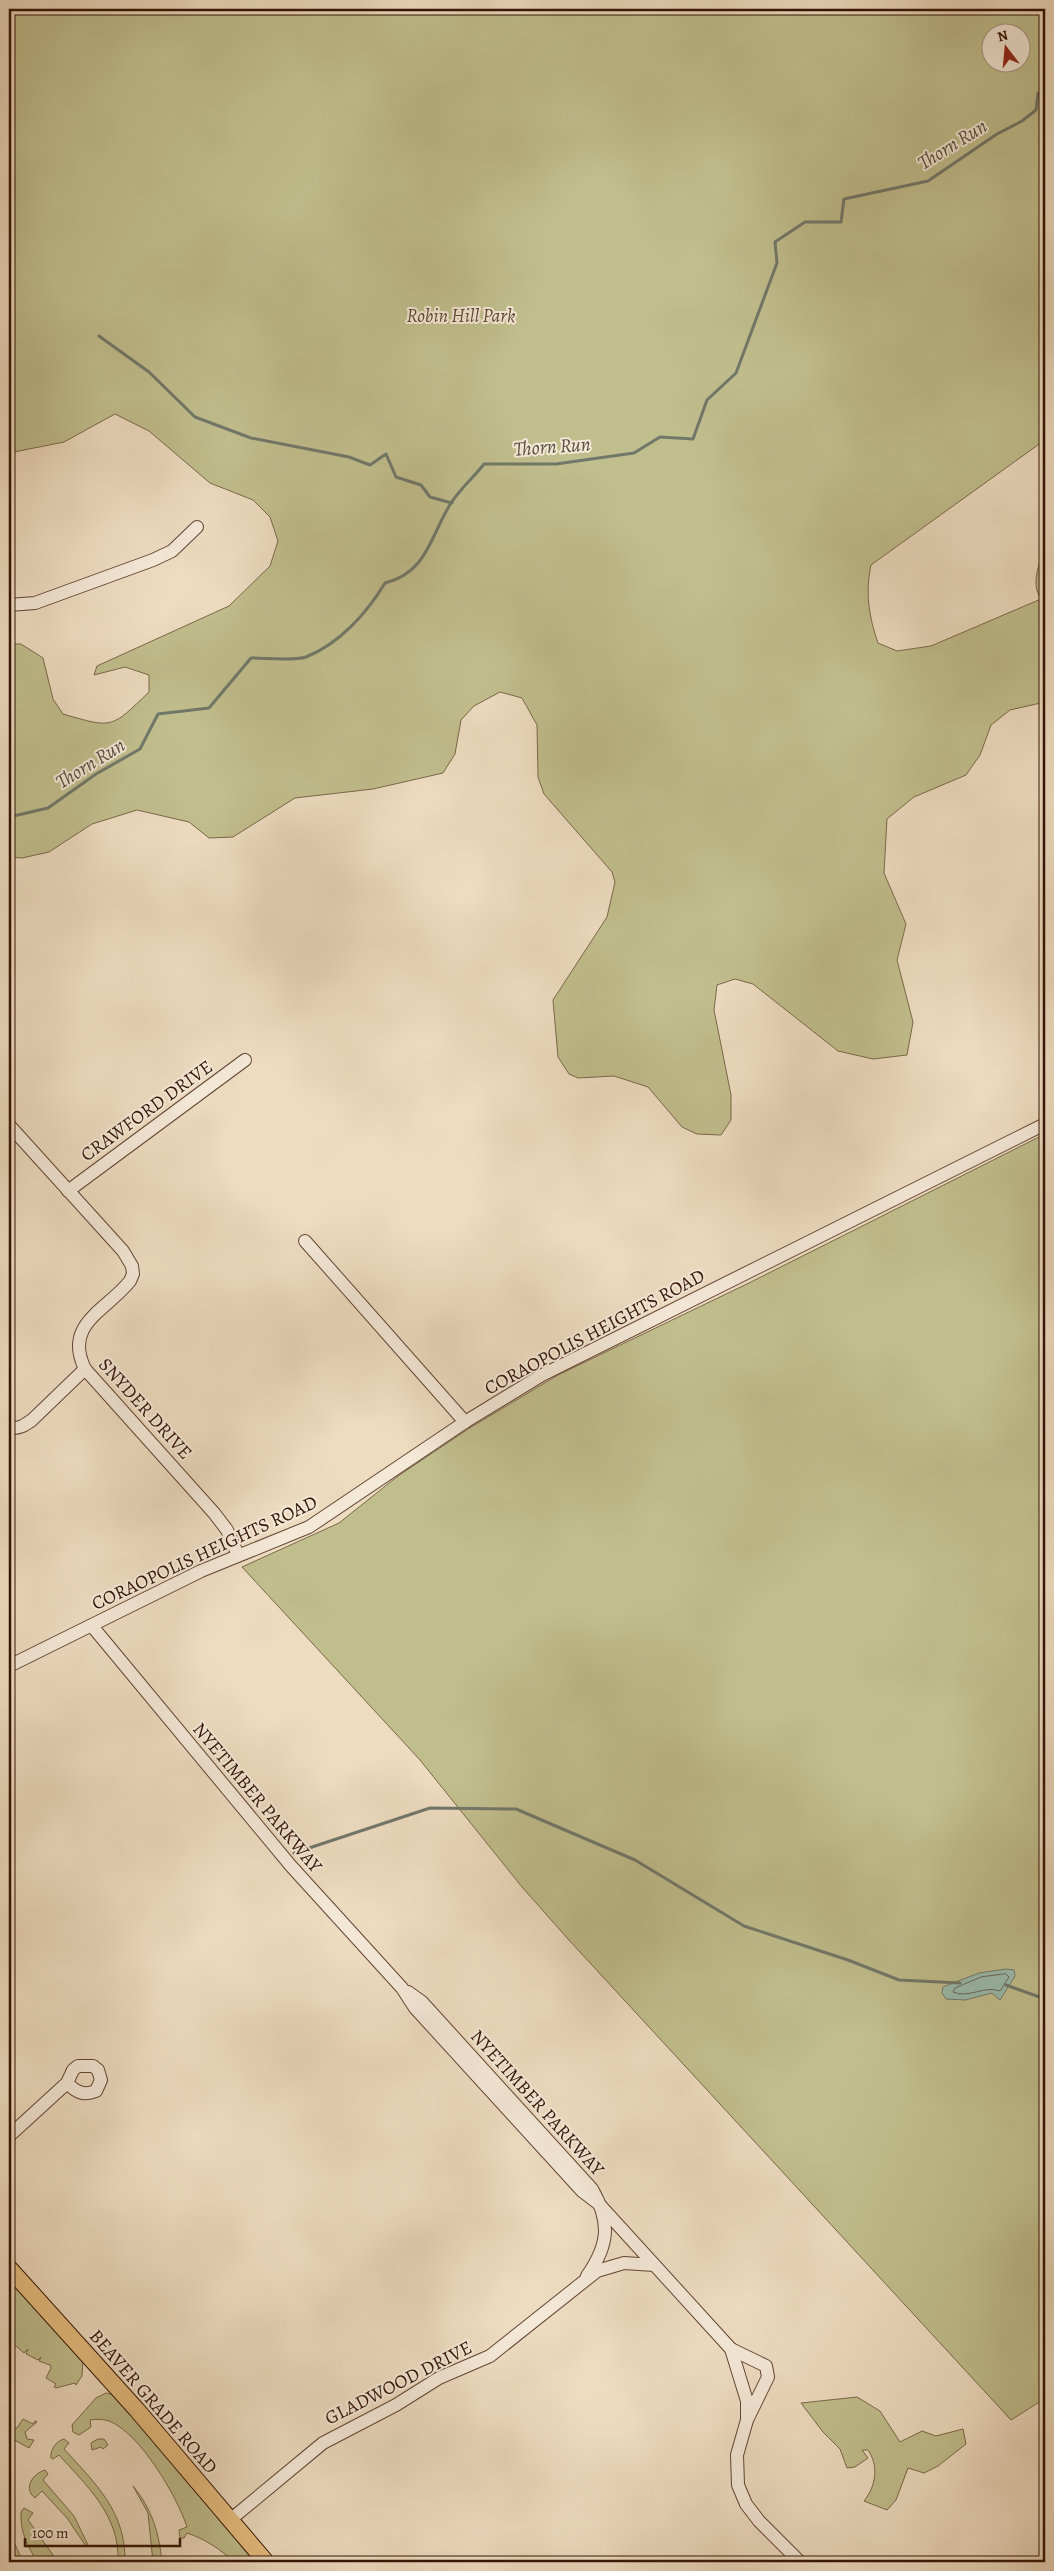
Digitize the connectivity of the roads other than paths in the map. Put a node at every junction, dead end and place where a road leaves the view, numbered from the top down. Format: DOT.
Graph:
graph roads {
  1 [pos="197,527"];
  2 [pos="9,605"];
  3 [pos="246,1060"];
  4 [pos="1045,1124"];
  5 [pos="9,1125"];
  6 [pos="68,1190"];
  7 [pos="305,1241"];
  8 [pos="85,1369"];
  9 [pos="465,1422"];
  10 [pos="9,1427"];
  11 [pos="238,1555"];
  12 [pos="92,1626"];
  13 [pos="9,1666"];
  14 [pos="67,2083"];
  15 [pos="9,2136"];
  16 [pos="599,2204"];
  17 [pos="654,2265"];
  18 [pos="9,2268"];
  19 [pos="585,2279"];
  20 [pos="732,2349"];
  21 [pos="747,2420"];
  22 [pos="230,2520"];
  23 [pos="266,2562"];
  24 [pos="800,2562"];
  1 -- 2 [label="street"];
  3 -- 6 [label="street, CRAWFORD DRIVE"];
  4 -- 9 [label="street, CORAOPOLIS HEIGHTS ROAD"];
  5 -- 6 [label="street, SNYDER DRIVE"];
  6 -- 8 [label="street, SNYDER DRIVE"];
  7 -- 9 [label="street"];
  8 -- 10 [label="street"];
  8 -- 11 [label="street, SNYDER DRIVE"];
  9 -- 11 [label="street, CORAOPOLIS HEIGHTS ROAD"];
  11 -- 12 [label="street, CORAOPOLIS HEIGHTS ROAD"];
  12 -- 13 [label="street, CORAOPOLIS HEIGHTS ROAD"];
  12 -- 16 [label="street, NYETIMBER PARKWAY"];
  14 -- 15 [label="street"];
  16 -- 17 [label="street, NYETIMBER PARKWAY"];
  16 -- 19 [label="street, GLADWOOD DRIVE"];
  17 -- 19 [label="street, GLADWOOD DRIVE"];
  17 -- 20 [label="street, NYETIMBER PARKWAY"];
  18 -- 22 [label="main road, BEAVER GRADE ROAD"];
  19 -- 22 [label="street, GLADWOOD DRIVE"];
  20 -- 21 [label="street"];
  20 -- 21 [label="street"];
  21 -- 24 [label="street"];
  22 -- 23 [label="main road, BEAVER GRADE ROAD"];
}
